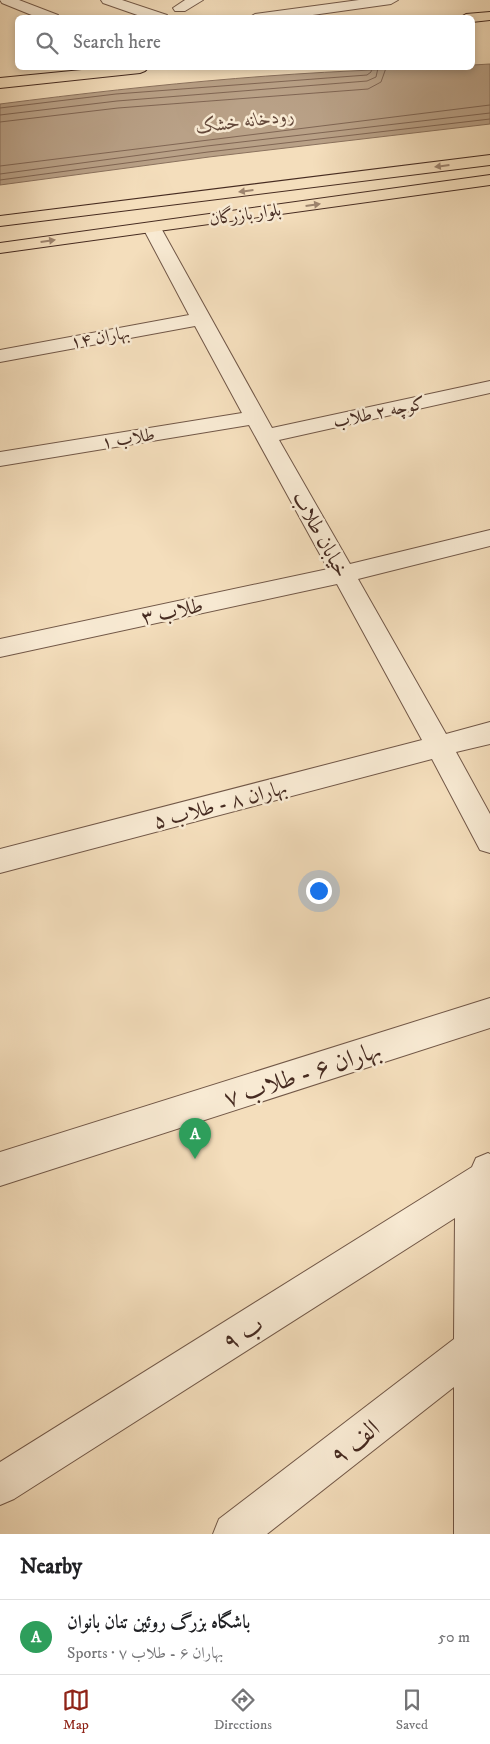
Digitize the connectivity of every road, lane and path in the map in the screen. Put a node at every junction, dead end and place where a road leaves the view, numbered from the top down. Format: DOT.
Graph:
graph roads {
  1 [pos="7,0"];
  2 [pos="108,0"];
  3 [pos="196,0"];
  4 [pos="391,0"];
  5 [pos="352,2"];
  6 [pos="180,8"];
  7 [pos="46,15"];
  8 [pos="153,15"];
  9 [pos="273,15"];
  10 [pos="490,16"];
  11 [pos="475,17"];
  12 [pos="490,24"];
  13 [pos="475,25"];
  14 [pos="41,70"];
  15 [pos="121,70"];
  16 [pos="0,74"];
  17 [pos="0,83"];
  18 [pos="490,160"];
  19 [pos="490,180"];
  20 [pos="0,221"];
  21 [pos="152,228"];
  22 [pos="0,248"];
  23 [pos="200,319"];
  24 [pos="0,356"];
  25 [pos="490,387"];
  26 [pos="262,427"];
  27 [pos="0,459"];
  28 [pos="490,538"];
  29 [pos="343,574"];
  30 [pos="0,648"];
  31 [pos="490,733"];
  32 [pos="440,746"];
  33 [pos="490,841"];
  34 [pos="0,861"];
  35 [pos="490,1014"];
  36 [pos="0,1169"];
  37 [pos="488,1170"];
  38 [pos="474,1348"];
  39 [pos="0,1484"];
  40 [pos="480,1528"];
  41 [pos="234,1534"];
  1 -- 7 [label="street"];
  2 -- 8 [label="street"];
  3 -- 6 [label="street"];
  4 -- 5 [label="street"];
  5 -- 9 [label="street"];
  10 -- 11 [label="main road"];
  12 -- 13 [label="main road"];
  14 -- 16 [label="main road"];
  15 -- 17 [label="main road"];
  18 -- 20 [label="main road, بلوار بازرگان, one-way"];
  21 -- 19 [label="main road, بلوار بازرگان, one-way"];
  22 -- 21 [label="main road, بلوار بازرگان, one-way"];
  21 -- 23 [label="street, خیابان طلاب"];
  23 -- 24 [label="street, بهاران ۱۴"];
  23 -- 26 [label="street, خیابان طلاب"];
  25 -- 26 [label="street, کوچه ۲ طلاب"];
  26 -- 27 [label="street, طلاب ۱"];
  26 -- 29 [label="street, خیابان طلاب"];
  28 -- 29 [label="street, طلاب ۳"];
  29 -- 30 [label="street, طلاب ۳"];
  29 -- 32 [label="street, خیابان طلاب"];
  31 -- 32 [label="street, بهاران ۸ - طلاب ۵"];
  32 -- 33 [label="street, خیابان طلاب"];
  32 -- 34 [label="street, بهاران ۸ - طلاب ۵"];
  35 -- 36 [label="street, بهاران ۶ - طلاب ۷"];
  37 -- 38 [label="street"];
  37 -- 39 [label="street, ۹ ب"];
  38 -- 40 [label="street"];
  38 -- 41 [label="street, ۹ الف"];
}
